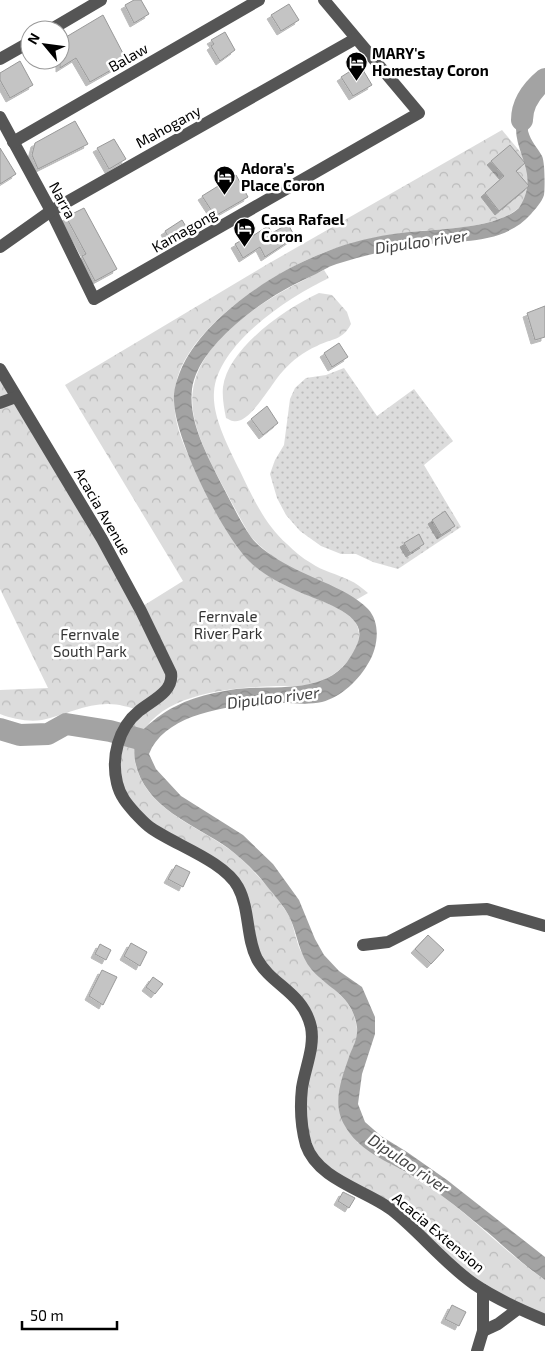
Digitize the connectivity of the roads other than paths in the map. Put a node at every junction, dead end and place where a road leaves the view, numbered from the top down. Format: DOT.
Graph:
graph roads {
  1 [pos="101,0"];
  2 [pos="259,0"];
  3 [pos="324,0"];
  4 [pos="67,20"];
  5 [pos="355,39"];
  6 [pos="20,48"];
  7 [pos="0,59"];
  8 [pos="0,117"];
  9 [pos="13,142"];
  10 [pos="51,211"];
  11 [pos="0,247"];
  12 [pos="94,299"];
  13 [pos="0,369"];
  14 [pos="16,397"];
  15 [pos="0,403"];
  16 [pos="172,673"];
  17 [pos="545,926"];
  18 [pos="363,945"];
  19 [pos="483,1290"];
  20 [pos="518,1309"];
  21 [pos="545,1320"];
  22 [pos="483,1331"];
  23 [pos="477,1351"];
  1 -- 4 [label="street"];
  2 -- 9 [label="street, Balaw"];
  3 -- 5 [label="street"];
  5 -- 10 [label="street, Mahogany"];
  5 -- 12 [label="street, Kamagong"];
  6 -- 7 [label="street"];
  8 -- 9 [label="street, Narra"];
  9 -- 10 [label="street, Narra"];
  10 -- 11 [label="street, Mahogany"];
  10 -- 12 [label="street, Narra"];
  13 -- 14 [label="street, Acacia Avenue"];
  14 -- 15 [label="street"];
  14 -- 16 [label="street, Acacia Avenue"];
  16 -- 19 [label="street, Acacia Extension"];
  17 -- 18 [label="street"];
  19 -- 20 [label="street, Acacia Extension"];
  19 -- 22 [label="street"];
  20 -- 21 [label="street, Acacia Extension"];
  20 -- 22 [label="street"];
  22 -- 23 [label="street"];
}
